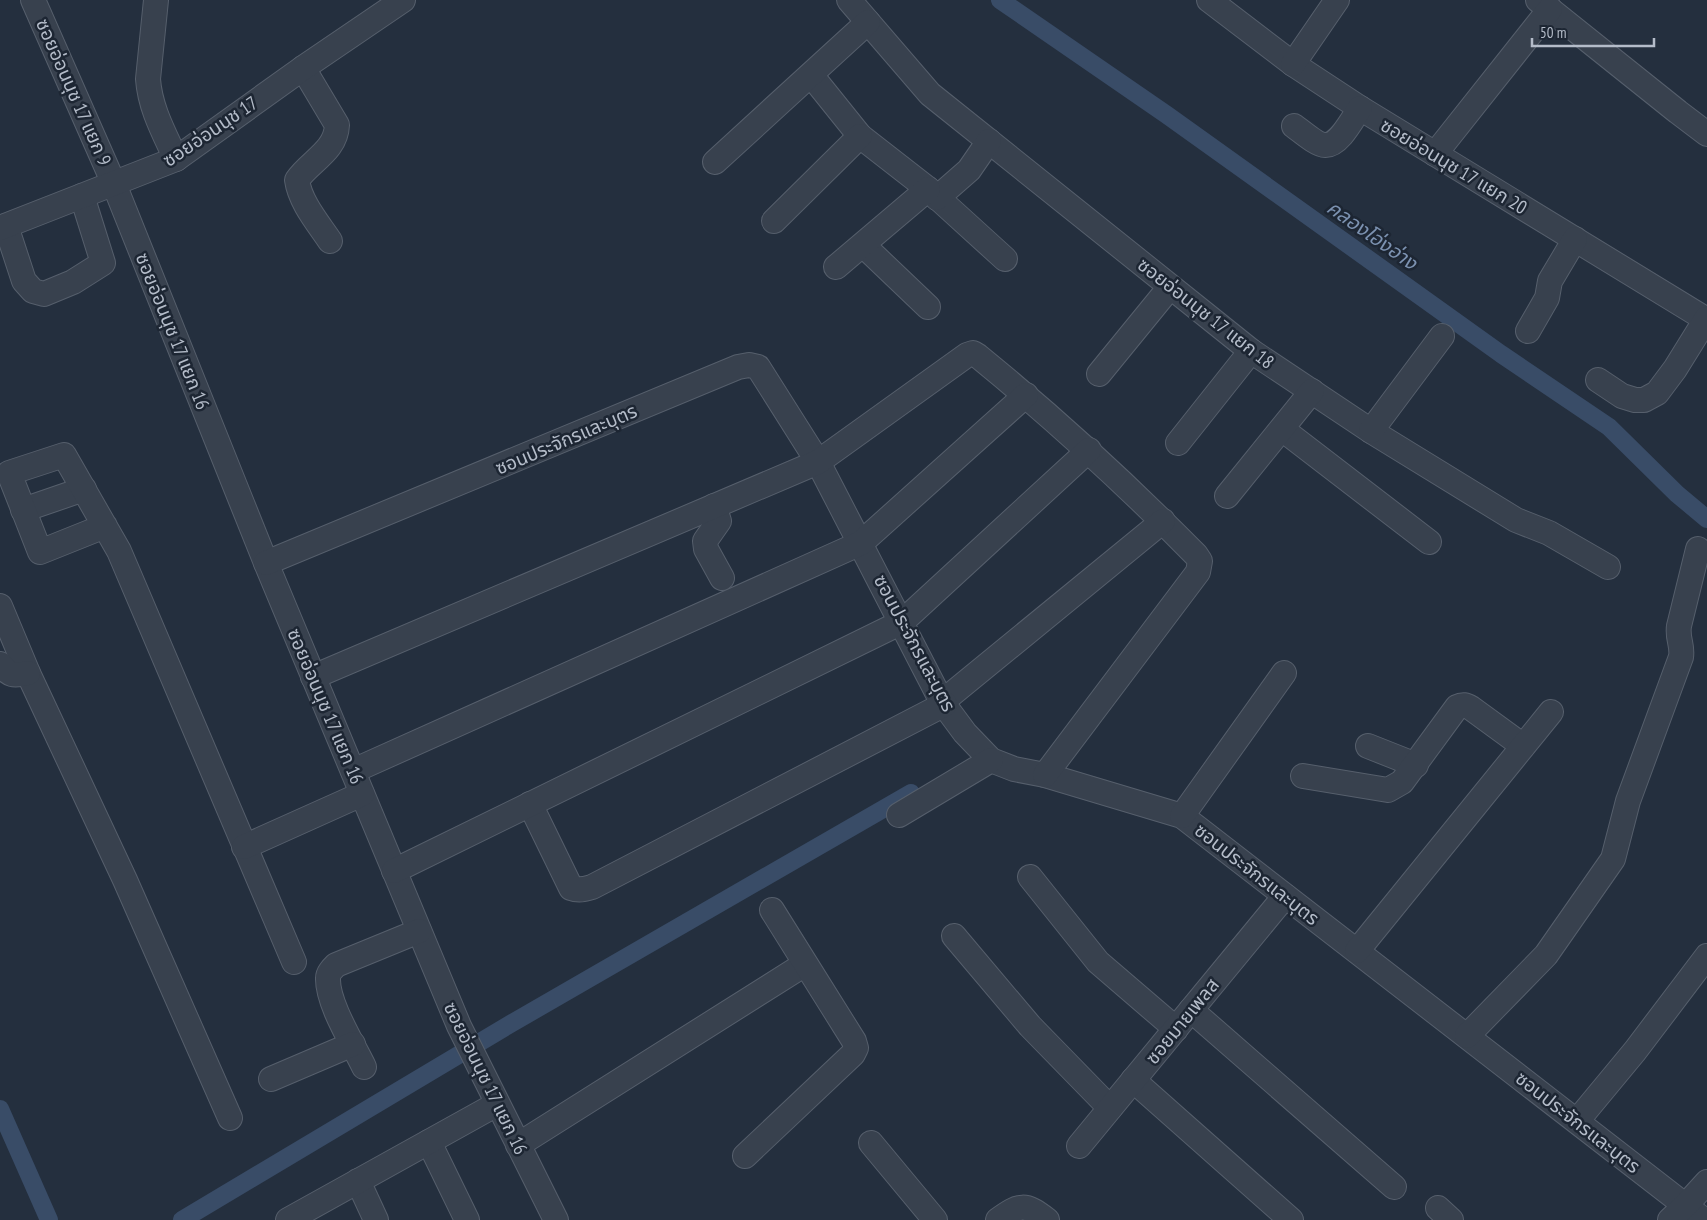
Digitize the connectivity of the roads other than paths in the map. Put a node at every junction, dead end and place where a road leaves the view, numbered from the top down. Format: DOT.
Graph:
graph roads {
  1 [pos="33,0"];
  2 [pos="139,0"];
  3 [pos="403,0"];
  4 [pos="849,0"];
  5 [pos="1209,0"];
  6 [pos="1337,0"];
  7 [pos="1544,5"];
  8 [pos="155,9"];
  9 [pos="868,22"];
  10 [pos="1293,64"];
  11 [pos="302,68"];
  12 [pos="811,75"];
  13 [pos="1360,108"];
  14 [pos="1294,126"];
  15 [pos="1707,134"];
  16 [pos="860,136"];
  17 [pos="989,141"];
  18 [pos="1435,154"];
  19 [pos="176,159"];
  20 [pos="715,162"];
  21 [pos="114,184"];
  22 [pos="932,194"];
  23 [pos="82,196"];
  24 [pos="774,222"];
  25 [pos="3,227"];
  26 [pos="1575,239"];
  27 [pos="330,241"];
  28 [pos="863,244"];
  29 [pos="1005,259"];
  30 [pos="836,267"];
  31 [pos="1170,287"];
  32 [pos="928,307"];
  33 [pos="1706,320"];
  34 [pos="1528,331"];
  35 [pos="1442,336"];
  36 [pos="1251,352"];
  37 [pos="1099,374"];
  38 [pos="1598,380"];
  39 [pos="1312,392"];
  40 [pos="1026,395"];
  41 [pos="1282,429"];
  42 [pos="1371,430"];
  43 [pos="1178,443"];
  44 [pos="1089,450"];
  45 [pos="818,462"];
  46 [pos="84,489"];
  47 [pos="1227,496"];
  48 [pos="714,506"];
  49 [pos="23,510"];
  50 [pos="1163,521"];
  51 [pos="105,526"];
  52 [pos="1429,542"];
  53 [pos="861,544"];
  54 [pos="1698,549"];
  55 [pos="266,563"];
  56 [pos="1608,567"];
  57 [pos="722,578"];
  58 [pos="0,606"];
  59 [pos="902,622"];
  60 [pos="0,664"];
  61 [pos="28,673"];
  62 [pos="1284,673"];
  63 [pos="313,676"];
  64 [pos="944,703"];
  65 [pos="1551,712"];
  66 [pos="1368,746"];
  67 [pos="1523,746"];
  68 [pos="991,760"];
  69 [pos="1416,765"];
  70 [pos="353,772"];
  71 [pos="1045,775"];
  72 [pos="1303,776"];
  73 [pos="362,794"];
  74 [pos="530,804"];
  75 [pos="900,816"];
  76 [pos="1182,816"];
  77 [pos="244,847"];
  78 [pos="394,871"];
  79 [pos="1030,877"];
  80 [pos="1285,896"];
  81 [pos="772,910"];
  82 [pos="419,931"];
  83 [pos="954,936"];
  84 [pos="1357,951"];
  85 [pos="1707,956"];
  86 [pos="294,962"];
  87 [pos="805,964"];
  88 [pos="1191,1010"];
  89 [pos="1176,1029"];
  90 [pos="1467,1036"];
  91 [pos="353,1044"];
  92 [pos="364,1067"];
  93 [pos="271,1079"];
  94 [pos="1133,1080"];
  95 [pos="497,1104"];
  96 [pos="1110,1108"];
  97 [pos="230,1118"];
  98 [pos="1577,1121"];
  99 [pos="429,1142"];
  100 [pos="871,1144"];
  101 [pos="518,1145"];
  102 [pos="1079,1146"];
  103 [pos="745,1156"];
  104 [pos="358,1181"];
  105 [pos="1707,1182"];
  106 [pos="1394,1187"];
  107 [pos="1678,1213"];
  108 [pos="288,1220"];
  109 [pos="376,1220"];
  110 [pos="467,1220"];
  111 [pos="556,1220"];
  112 [pos="935,1220"];
  113 [pos="998,1220"];
  114 [pos="1047,1220"];
  115 [pos="1290,1220"];
  116 [pos="1704,1220"];
  1 -- 21 [label="street, ซอยอ่อนนุช 17 แยก 9"];
  2 -- 8 [label="street"];
  3 -- 11 [label="street, ซอยอ่อนนุช 17"];
  4 -- 9 [label="street, ซอยอ่อนนุช 17 แยก 18"];
  5 -- 10 [label="street, ซอยอ่อนนุช 17 แยก 20"];
  6 -- 10 [label="street"];
  7 -- 15 [label="street"];
  7 -- 18 [label="street"];
  8 -- 19 [label="street"];
  9 -- 12 [label="street"];
  9 -- 17 [label="street, ซอยอ่อนนุช 17 แยก 18"];
  10 -- 13 [label="street, ซอยอ่อนนุช 17 แยก 20"];
  11 -- 19 [label="street, ซอยอ่อนนุช 17"];
  11 -- 27 [label="street"];
  12 -- 16 [label="street"];
  12 -- 20 [label="street"];
  13 -- 14 [label="street"];
  13 -- 18 [label="street, ซอยอ่อนนุช 17 แยก 20"];
  16 -- 22 [label="street"];
  16 -- 24 [label="street"];
  17 -- 22 [label="street"];
  17 -- 31 [label="street, ซอยอ่อนนุช 17 แยก 18"];
  18 -- 26 [label="street, ซอยอ่อนนุช 17 แยก 20"];
  19 -- 21 [label="street, ซอยอ่อนนุช 17"];
  21 -- 23 [label="street, ซอยอ่อนนุช 17"];
  21 -- 55 [label="street, ซอยอ่อนนุช 17 แยก 16"];
  22 -- 28 [label="street"];
  22 -- 29 [label="street"];
  23 -- 25 [label="street, ซอยอ่อนนุช 17"];
  23 -- 25 [label="street"];
  26 -- 33 [label="street, ซอยอ่อนนุช 17 แยก 20"];
  26 -- 34 [label="street"];
  28 -- 30 [label="street"];
  28 -- 32 [label="street"];
  31 -- 36 [label="street, ซอยอ่อนนุช 17 แยก 18"];
  31 -- 37 [label="street"];
  33 -- 38 [label="street"];
  35 -- 42 [label="street"];
  36 -- 39 [label="street, ซอยอ่อนนุช 17 แยก 18"];
  36 -- 43 [label="street"];
  39 -- 41 [label="street"];
  39 -- 42 [label="street, ซอยอ่อนนุช 17 แยก 18"];
  40 -- 44 [label="street"];
  40 -- 45 [label="street"];
  40 -- 53 [label="street"];
  41 -- 47 [label="street"];
  41 -- 52 [label="street"];
  42 -- 56 [label="street, ซอยอ่อนนุช 17 แยก 18"];
  44 -- 50 [label="street"];
  44 -- 59 [label="street"];
  45 -- 48 [label="street"];
  45 -- 53 [label="street, ซอนประจักรและบุตร"];
  45 -- 55 [label="street, ซอนประจักรและบุตร"];
  46 -- 49 [label="street"];
  46 -- 49 [label="street"];
  46 -- 51 [label="street"];
  48 -- 57 [label="street"];
  48 -- 63 [label="street"];
  49 -- 51 [label="street"];
  50 -- 64 [label="street"];
  50 -- 71 [label="street"];
  51 -- 77 [label="street"];
  53 -- 59 [label="street, ซอนประจักรและบุตร"];
  53 -- 70 [label="street"];
  54 -- 90 [label="street"];
  55 -- 63 [label="street, ซอยอ่อนนุช 17 แยก 16"];
  58 -- 61 [label="street"];
  59 -- 64 [label="street, ซอนประจักรและบุตร"];
  59 -- 74 [label="street"];
  60 -- 61 [label="street"];
  61 -- 97 [label="street"];
  62 -- 76 [label="street"];
  63 -- 70 [label="street, ซอยอ่อนนุช 17 แยก 16"];
  64 -- 68 [label="street, ซอนประจักรและบุตร"];
  64 -- 74 [label="street"];
  65 -- 67 [label="street"];
  66 -- 69 [label="street"];
  67 -- 69 [label="street"];
  67 -- 84 [label="street"];
  68 -- 71 [label="street, ซอนประจักรและบุตร"];
  68 -- 75 [label="street"];
  69 -- 72 [label="street"];
  70 -- 73 [label="street, ซอยอ่อนนุช 17 แยก 16"];
  71 -- 76 [label="street, ซอนประจักรและบุตร"];
  73 -- 77 [label="street"];
  73 -- 78 [label="street, ซอยอ่อนนุช 17 แยก 16"];
  74 -- 78 [label="street"];
  76 -- 80 [label="street, ซอนประจักรและบุตร"];
  77 -- 86 [label="street"];
  78 -- 82 [label="street, ซอยอ่อนนุช 17 แยก 16"];
  79 -- 89 [label="street"];
  80 -- 84 [label="street, ซอนประจักรและบุตร"];
  80 -- 88 [label="street, ซอยมายเพลส"];
  81 -- 87 [label="street"];
  82 -- 91 [label="street"];
  82 -- 95 [label="street, ซอยอ่อนนุช 17 แยก 16"];
  83 -- 96 [label="street"];
  84 -- 90 [label="street, ซอนประจักรและบุตร"];
  85 -- 98 [label="street"];
  87 -- 101 [label="street"];
  87 -- 103 [label="street"];
  88 -- 89 [label="street, ซอยมายเพลส"];
  88 -- 106 [label="street"];
  89 -- 94 [label="street, ซอยมายเพลส"];
  90 -- 98 [label="street, ซอนประจักรและบุตร"];
  91 -- 92 [label="street"];
  91 -- 93 [label="street"];
  94 -- 96 [label="street, ซอยมายเพลส"];
  94 -- 115 [label="street"];
  95 -- 99 [label="street"];
  95 -- 101 [label="street, ซอยอ่อนนุช 17 แยก 16"];
  96 -- 102 [label="street, ซอยมายเพลส"];
  98 -- 107 [label="street, ซอนประจักรและบุตร"];
  99 -- 104 [label="street"];
  99 -- 110 [label="street"];
  100 -- 112 [label="street"];
  101 -- 111 [label="street, ซอยอ่อนนุช 17 แยก 16"];
  104 -- 108 [label="street"];
  104 -- 109 [label="street"];
  105 -- 107 [label="street"];
  107 -- 116 [label="street, ซอนประจักรและบุตร"];
  113 -- 114 [label="street"];
}
